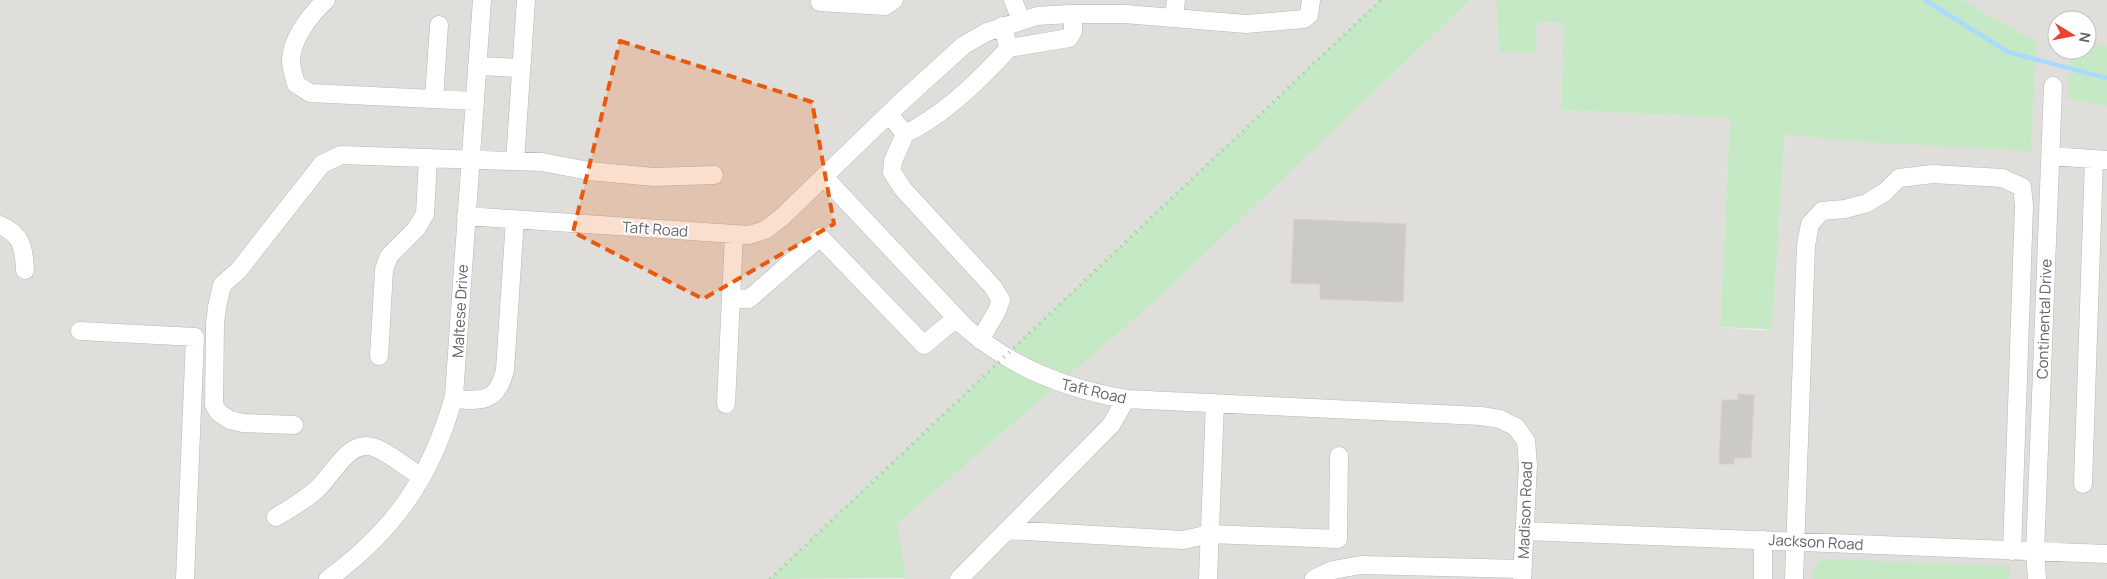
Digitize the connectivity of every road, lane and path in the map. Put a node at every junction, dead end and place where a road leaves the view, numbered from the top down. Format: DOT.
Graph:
graph roads {
  1 [pos="326,0"];
  2 [pos="482,0"];
  3 [pos="526,0"];
  4 [pos="894,0"];
  5 [pos="1013,0"];
  6 [pos="1176,0"];
  7 [pos="1325,0"];
  8 [pos="820,2"];
  9 [pos="1310,7"];
  10 [pos="1073,14"];
  11 [pos="1174,18"];
  12 [pos="1021,20"];
  13 [pos="439,25"];
  14 [pos="1002,26"];
  15 [pos="1009,48"];
  16 [pos="477,66"];
  17 [pos="521,68"];
  18 [pos="2053,86"];
  19 [pos="434,99"];
  20 [pos="474,101"];
  21 [pos="889,114"];
  22 [pos="905,134"];
  23 [pos="2050,156"];
  24 [pos="428,158"];
  25 [pos="2101,159"];
  26 [pos="469,160"];
  27 [pos="515,161"];
  28 [pos="714,175"];
  29 [pos="824,177"];
  30 [pos="466,216"];
  31 [pos="515,219"];
  32 [pos="0,224"];
  33 [pos="734,234"];
  34 [pos="25,270"];
  35 [pos="732,298"];
  36 [pos="956,318"];
  37 [pos="80,331"];
  38 [pos="980,340"];
  39 [pos="379,356"];
  40 [pos="453,399"];
  41 [pos="1126,399"];
  42 [pos="1215,403"];
  43 [pos="726,404"];
  44 [pos="1445,414"];
  45 [pos="294,425"];
  46 [pos="1339,456"];
  47 [pos="422,478"];
  48 [pos="2083,484"];
  49 [pos="276,517"];
  50 [pos="1007,530"];
  51 [pos="1524,531"];
  52 [pos="1210,534"];
  53 [pos="1763,540"];
  54 [pos="1796,542"];
  55 [pos="2012,551"];
  56 [pos="2035,552"];
  57 [pos="2107,554"];
  58 [pos="1522,574"];
  59 [pos="185,579"];
  60 [pos="328,579"];
  61 [pos="959,579"];
  62 [pos="1208,579"];
  63 [pos="1314,579"];
  64 [pos="1763,579"];
  65 [pos="1794,579"];
  66 [pos="2037,579"];
  1 -- 19 [label="street"];
  2 -- 16 [label="street, Maltese Drive"];
  3 -- 17 [label="street"];
  4 -- 8 [label="street"];
  5 -- 12 [label="street"];
  6 -- 11 [label="street"];
  7 -- 9 [label="street"];
  9 -- 11 [label="street, Taft Road"];
  10 -- 11 [label="street, Taft Road"];
  10 -- 12 [label="street, Taft Road"];
  10 -- 15 [label="street"];
  12 -- 14 [label="street, Taft Road"];
  13 -- 19 [label="street"];
  14 -- 15 [label="street"];
  14 -- 21 [label="street, Taft Road"];
  15 -- 22 [label="street"];
  16 -- 17 [label="street"];
  16 -- 20 [label="street, Maltese Drive"];
  17 -- 27 [label="street"];
  18 -- 23 [label="street, Continental Drive"];
  19 -- 20 [label="street"];
  20 -- 26 [label="street, Maltese Drive"];
  21 -- 22 [label="street"];
  21 -- 29 [label="street, Taft Road"];
  22 -- 38 [label="street"];
  23 -- 25 [label="street"];
  23 -- 56 [label="street, Continental Drive"];
  24 -- 26 [label="street"];
  24 -- 39 [label="street"];
  24 -- 45 [label="street"];
  25 -- 48 [label="street"];
  26 -- 27 [label="street"];
  26 -- 30 [label="street, Maltese Drive"];
  27 -- 28 [label="street"];
  29 -- 33 [label="street, Taft Road"];
  29 -- 36 [label="street, Taft Road"];
  30 -- 31 [label="street, Taft Road"];
  30 -- 40 [label="street, Maltese Drive"];
  31 -- 33 [label="street, Taft Road"];
  31 -- 40 [label="street"];
  32 -- 34 [label="street"];
  33 -- 35 [label="street"];
  35 -- 36 [label="street"];
  35 -- 43 [label="street"];
  36 -- 38 [label="street, Taft Road"];
  37 -- 59 [label="street"];
  38 -- 41 [label="street, Taft Road"];
  40 -- 47 [label="street, Maltese Drive"];
  41 -- 42 [label="street, Taft Road"];
  41 -- 50 [label="street"];
  42 -- 44 [label="street, Taft Road"];
  42 -- 52 [label="street"];
  44 -- 51 [label="street, Madison Road"];
  46 -- 52 [label="street"];
  47 -- 49 [label="street"];
  47 -- 60 [label="street, Maltese Drive"];
  50 -- 52 [label="street"];
  50 -- 61 [label="street"];
  51 -- 53 [label="street, Jackson Road"];
  51 -- 58 [label="street, Madison Road"];
  52 -- 62 [label="street"];
  53 -- 54 [label="street, Jackson Road"];
  53 -- 64 [label="street"];
  54 -- 55 [label="street, Jackson Road"];
  54 -- 55 [label="street"];
  54 -- 65 [label="street"];
  55 -- 56 [label="street, Jackson Road"];
  56 -- 57 [label="street, Jackson Road"];
  56 -- 66 [label="street, Continental Drive"];
  58 -- 63 [label="street"];
}
